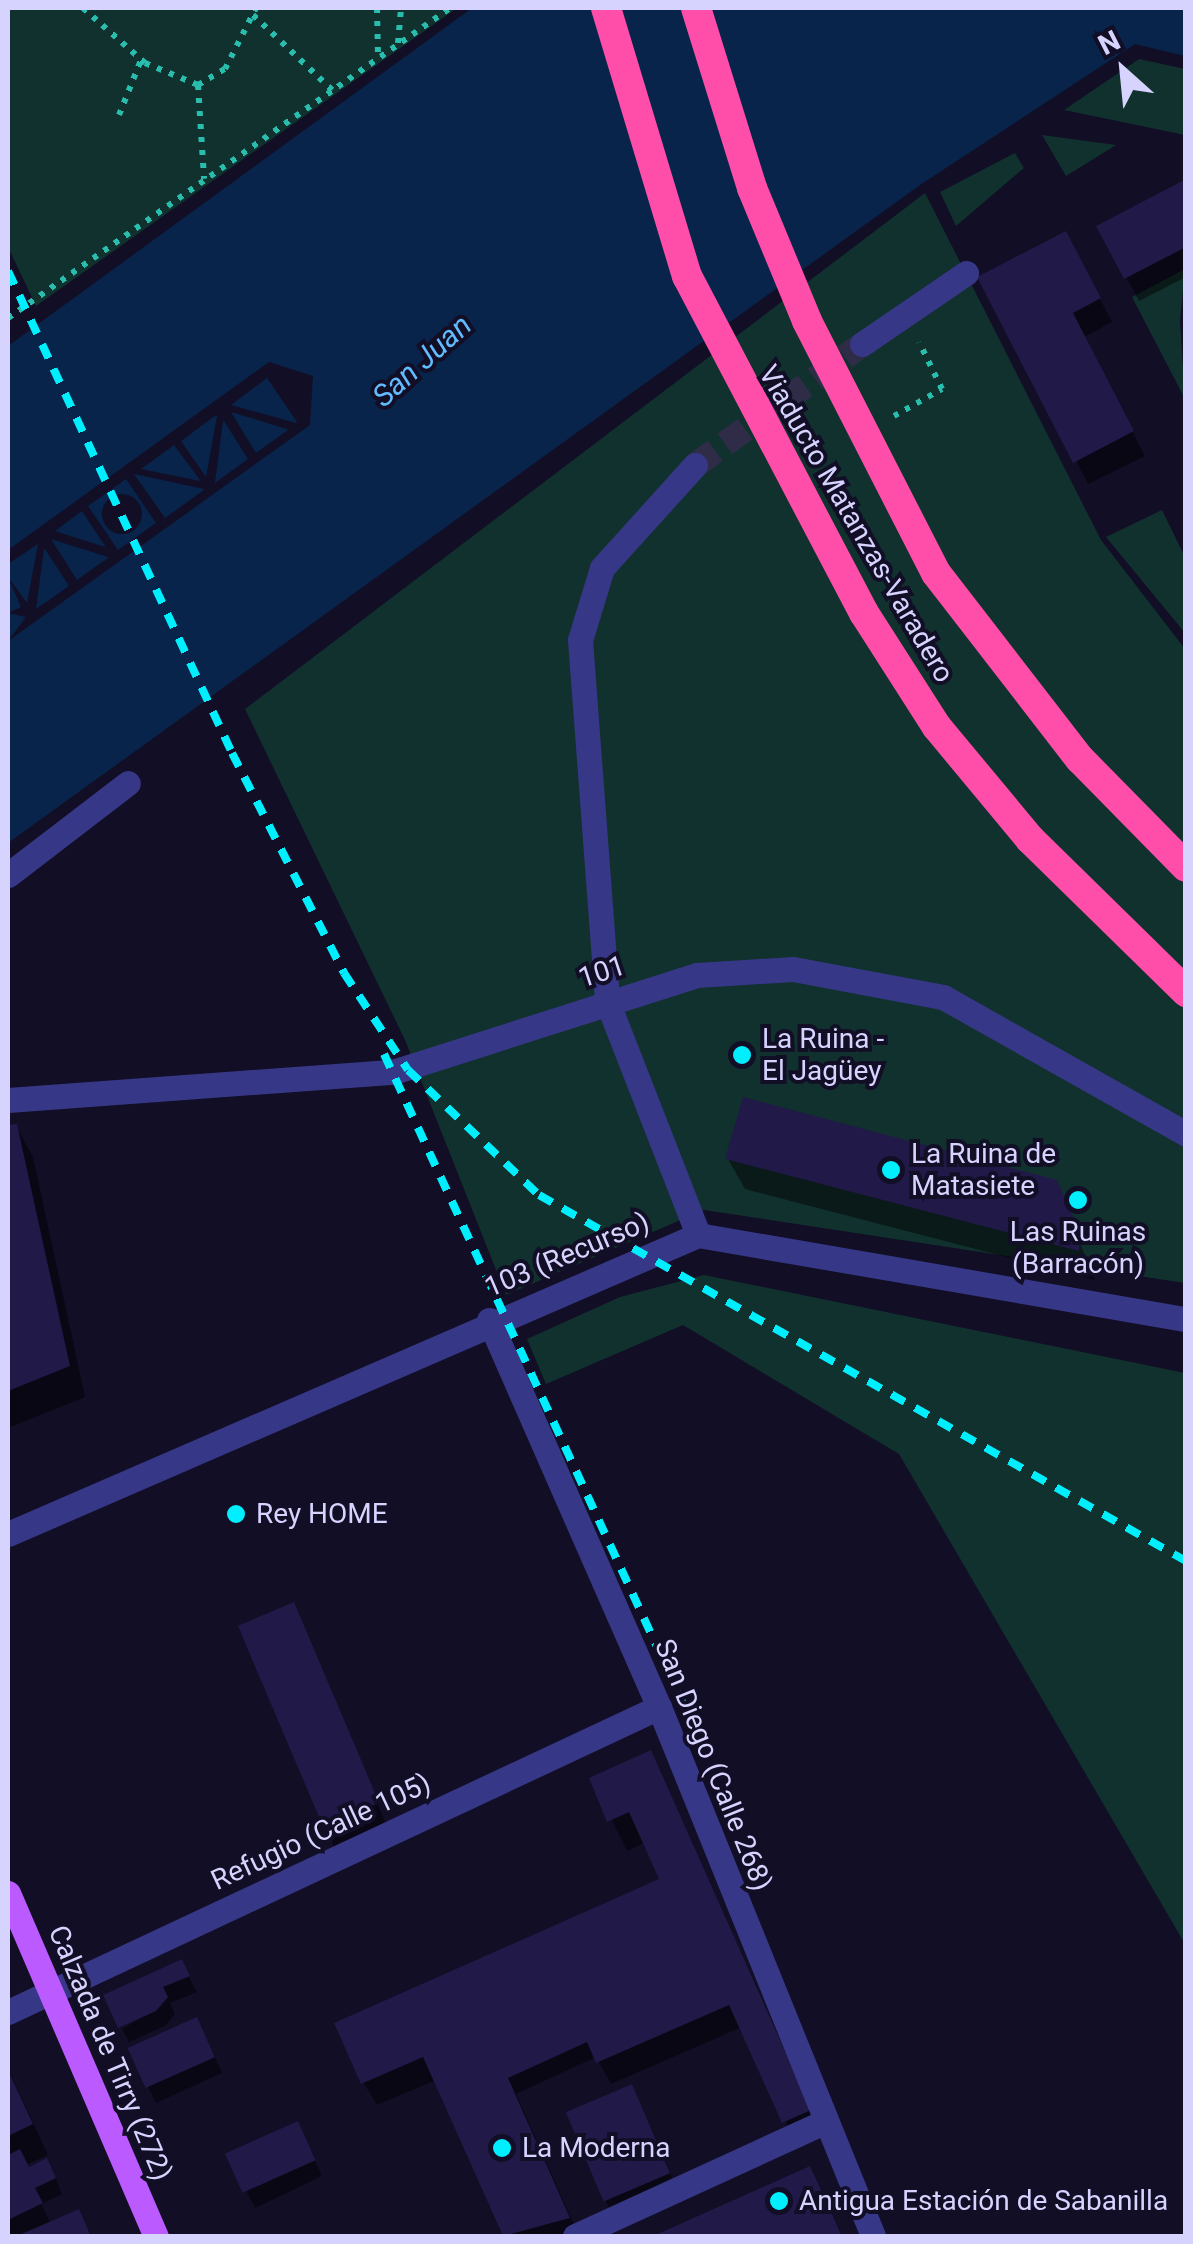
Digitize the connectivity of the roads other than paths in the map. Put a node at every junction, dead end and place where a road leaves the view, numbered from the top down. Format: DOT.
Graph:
graph roads {
  1 [pos="606,8"];
  2 [pos="696,8"];
  3 [pos="966,273"];
  4 [pos="862,344"];
  5 [pos="694,465"];
  6 [pos="128,783"];
  7 [pos="1186,867"];
  8 [pos="8,874"];
  9 [pos="1186,992"];
  10 [pos="607,1001"];
  11 [pos="8,1100"];
  12 [pos="1186,1134"];
  13 [pos="698,1235"];
  14 [pos="1186,1318"];
  15 [pos="489,1320"];
  16 [pos="8,1534"];
  17 [pos="659,1707"];
  18 [pos="8,1893"];
  19 [pos="51,1991"];
  20 [pos="8,2012"];
  21 [pos="826,2122"];
  22 [pos="156,2236"];
  23 [pos="575,2236"];
  24 [pos="873,2236"];
  1 -- 9 [label="highway, Viaducto Matanzas-Varadero"];
  2 -- 7 [label="highway, Viaducto Matanzas-Varadero"];
  3 -- 4 [label="street"];
  5 -- 10 [label="street"];
  6 -- 8 [label="street"];
  10 -- 11 [label="street, 101"];
  10 -- 12 [label="street, 101"];
  10 -- 13 [label="street"];
  13 -- 14 [label="street"];
  13 -- 15 [label="street, 103 (Recurso)"];
  15 -- 16 [label="street, 103 (Recurso)"];
  15 -- 17 [label="street, San Diego (Calle 268)"];
  17 -- 19 [label="street, Refugio (Calle 105)"];
  17 -- 21 [label="street, San Diego (Calle 268)"];
  18 -- 19 [label="main road, Calzada de Tirry (272)"];
  19 -- 20 [label="street, Refugio (Calle 105)"];
  19 -- 22 [label="main road, Calzada de Tirry (272)"];
  21 -- 23 [label="street"];
  21 -- 24 [label="street, San Diego (Calle 268)"];
}
